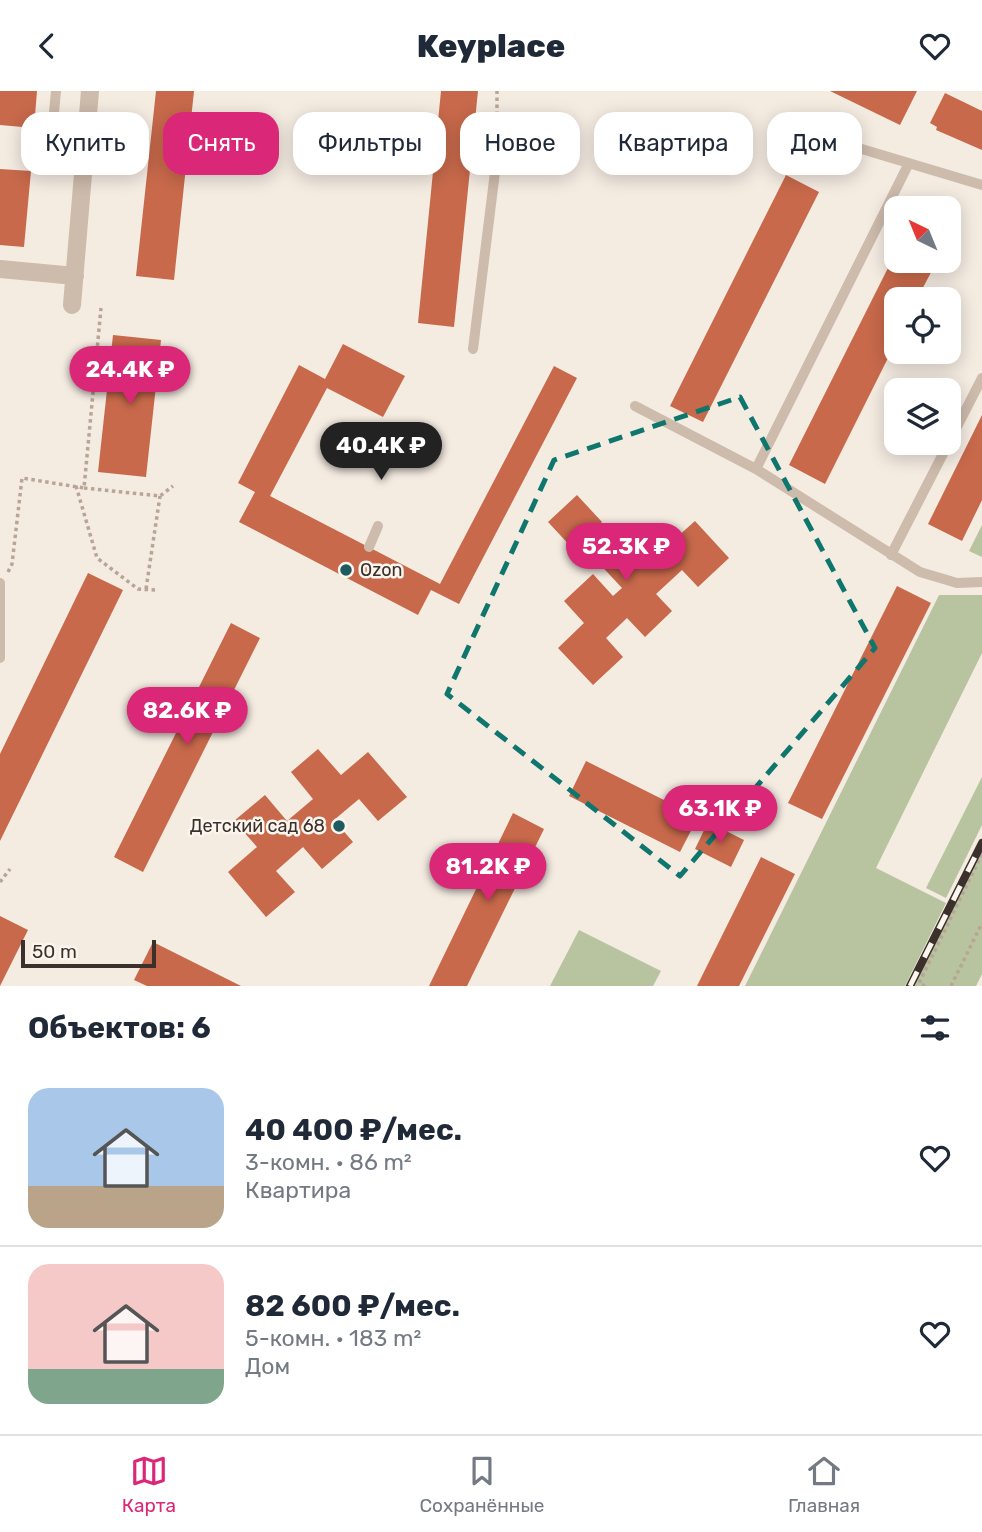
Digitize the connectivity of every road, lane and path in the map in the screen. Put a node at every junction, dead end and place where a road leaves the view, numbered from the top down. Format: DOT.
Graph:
graph roads {
  1 [pos="56,91"];
  2 [pos="90,91"];
  3 [pos="497,91"];
  4 [pos="54,112"];
  5 [pos="497,112"];
  6 [pos="862,149"];
  7 [pos="909,163"];
  8 [pos="495,175"];
  9 [pos="982,185"];
  10 [pos="0,269"];
  11 [pos="75,275"];
  12 [pos="72,305"];
  13 [pos="102,308"];
  14 [pos="473,349"];
  15 [pos="982,378"];
  16 [pos="635,406"];
  17 [pos="756,469"];
  18 [pos="76,486"];
  19 [pos="173,486"];
  20 [pos="84,488"];
  21 [pos="160,496"];
  22 [pos="378,526"];
  23 [pos="369,547"];
  24 [pos="891,555"];
  25 [pos="982,582"];
  26 [pos="1,583"];
  27 [pos="146,589"];
  28 [pos="155,590"];
  29 [pos="0,658"];
  30 [pos="982,855"];
  31 [pos="10,869"];
  32 [pos="0,882"];
  33 [pos="982,923"];
  34 [pos="925,986"];
  35 [pos="951,986"];
  1 -- 4 [label="lane"];
  2 -- 11 [label="street"];
  3 -- 5 [label="path"];
  6 -- 7 [label="lane"];
  7 -- 9 [label="lane"];
  7 -- 17 [label="lane"];
  8 -- 14 [label="lane"];
  10 -- 11 [label="street"];
  11 -- 12 [label="street"];
  13 -- 20 [label="path"];
  15 -- 24 [label="lane"];
  16 -- 17 [label="lane"];
  17 -- 24 [label="lane"];
  18 -- 20 [label="path"];
  18 -- 26 [label="path"];
  18 -- 27 [label="path"];
  19 -- 21 [label="path"];
  20 -- 21 [label="path"];
  21 -- 27 [label="path"];
  22 -- 23 [label="lane"];
  24 -- 25 [label="lane"];
  26 -- 29 [label="lane"];
  27 -- 28 [label="path"];
  30 -- 34 [label="path"];
  31 -- 32 [label="path"];
  33 -- 35 [label="path"];
}
